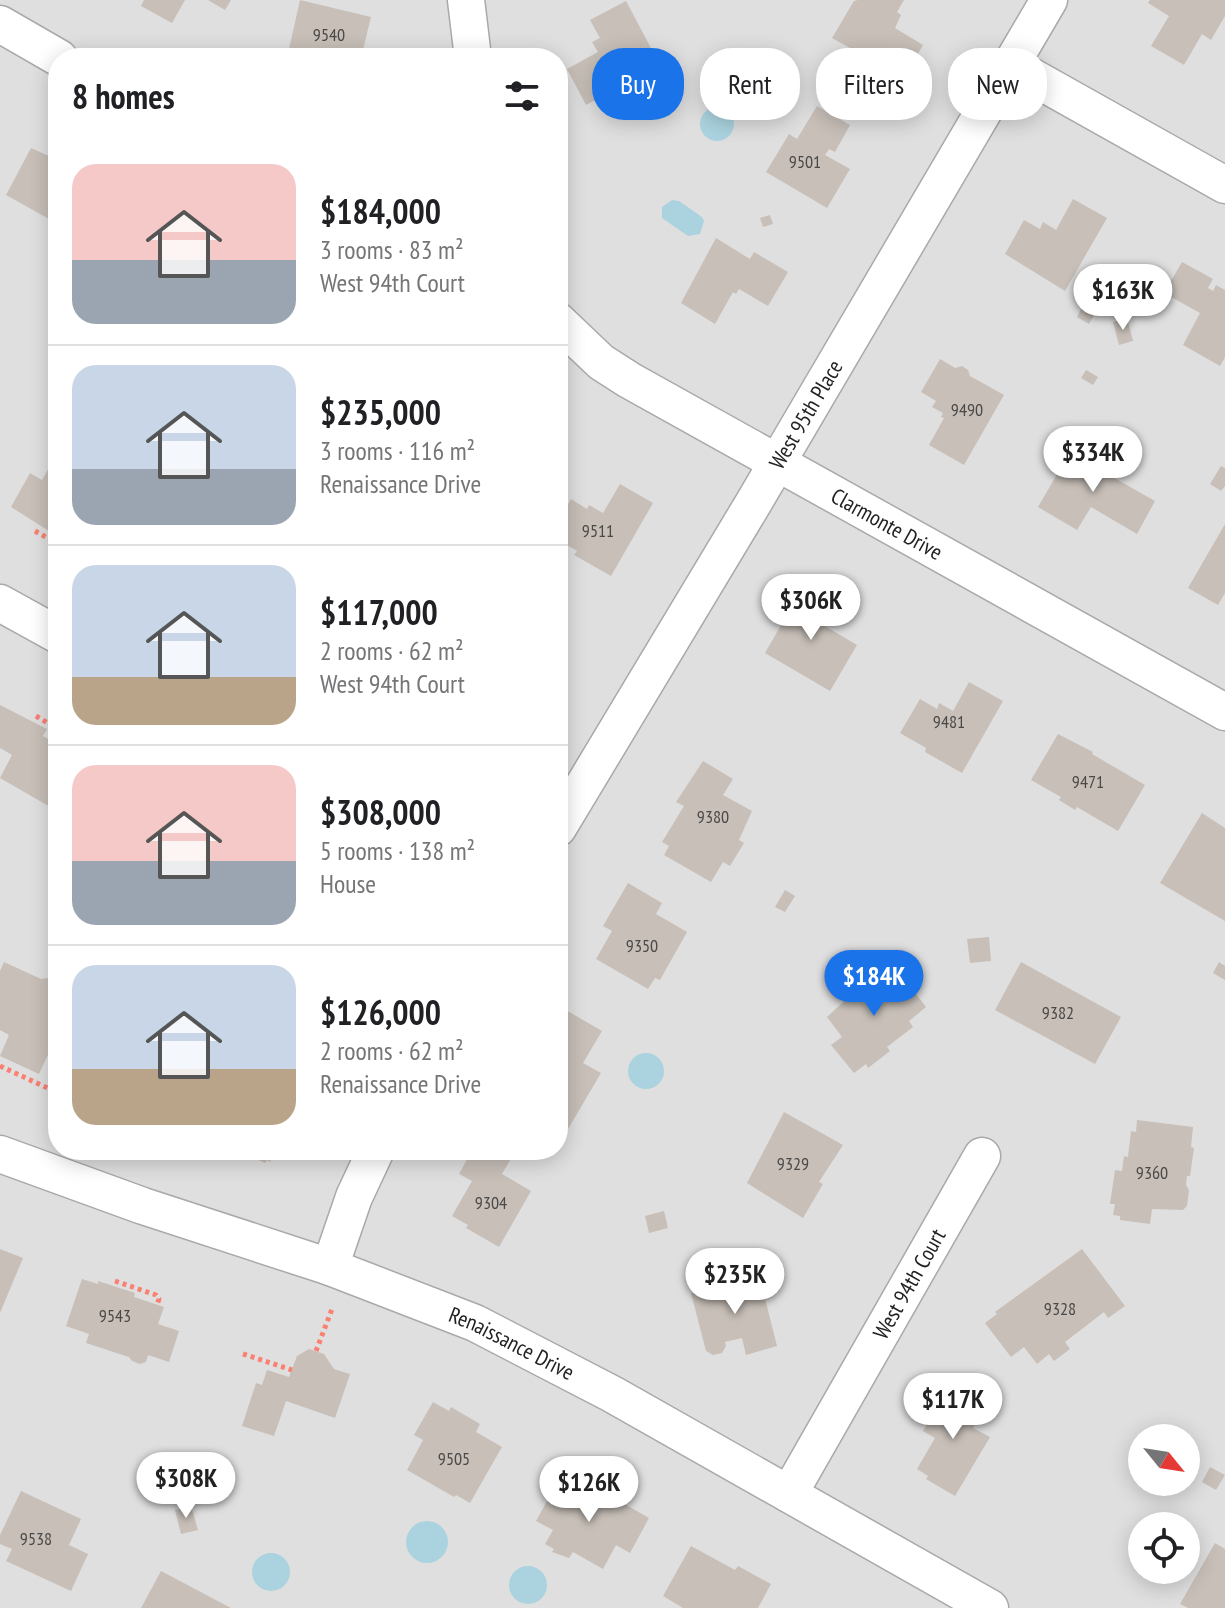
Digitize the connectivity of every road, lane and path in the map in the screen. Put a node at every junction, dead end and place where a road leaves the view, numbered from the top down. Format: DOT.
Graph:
graph roads {
  1 [pos="466,0"];
  2 [pos="1049,0"];
  3 [pos="0,24"];
  4 [pos="472,48"];
  5 [pos="1021,48"];
  6 [pos="48,52"];
  7 [pos="1047,85"];
  8 [pos="979,120"];
  9 [pos="1225,185"];
  10 [pos="568,331"];
  11 [pos="778,463"];
  12 [pos="35,531"];
  13 [pos="48,538"];
  14 [pos="0,603"];
  15 [pos="48,629"];
  16 [pos="1225,712"];
  17 [pos="36,716"];
  18 [pos="48,723"];
  19 [pos="568,811"];
  20 [pos="0,1066"];
  21 [pos="48,1088"];
  22 [pos="0,1154"];
  23 [pos="982,1156"];
  24 [pos="371,1160"];
  25 [pos="330,1267"];
  26 [pos="115,1281"];
  27 [pos="157,1305"];
  28 [pos="332,1309"];
  29 [pos="316,1351"];
  30 [pos="243,1354"];
  31 [pos="292,1370"];
  32 [pos="789,1494"];
  33 [pos="990,1608"];
  1 -- 4 [label="street"];
  2 -- 5 [label="street, West 95th Place"];
  3 -- 6 [label="street"];
  7 -- 9 [label="street"];
  8 -- 11 [label="street, West 95th Place"];
  10 -- 11 [label="street, Clarmonte Drive"];
  11 -- 16 [label="street, Clarmonte Drive"];
  11 -- 19 [label="street, West 95th Place"];
  12 -- 13 [label="path"];
  14 -- 15 [label="street"];
  17 -- 18 [label="path"];
  20 -- 21 [label="path"];
  22 -- 25 [label="street, Renaissance Drive"];
  23 -- 32 [label="street, West 94th Court"];
  24 -- 25 [label="street"];
  25 -- 32 [label="street, Renaissance Drive"];
  26 -- 27 [label="path"];
  28 -- 29 [label="path"];
  30 -- 31 [label="path"];
  32 -- 33 [label="street, Renaissance Drive"];
}
